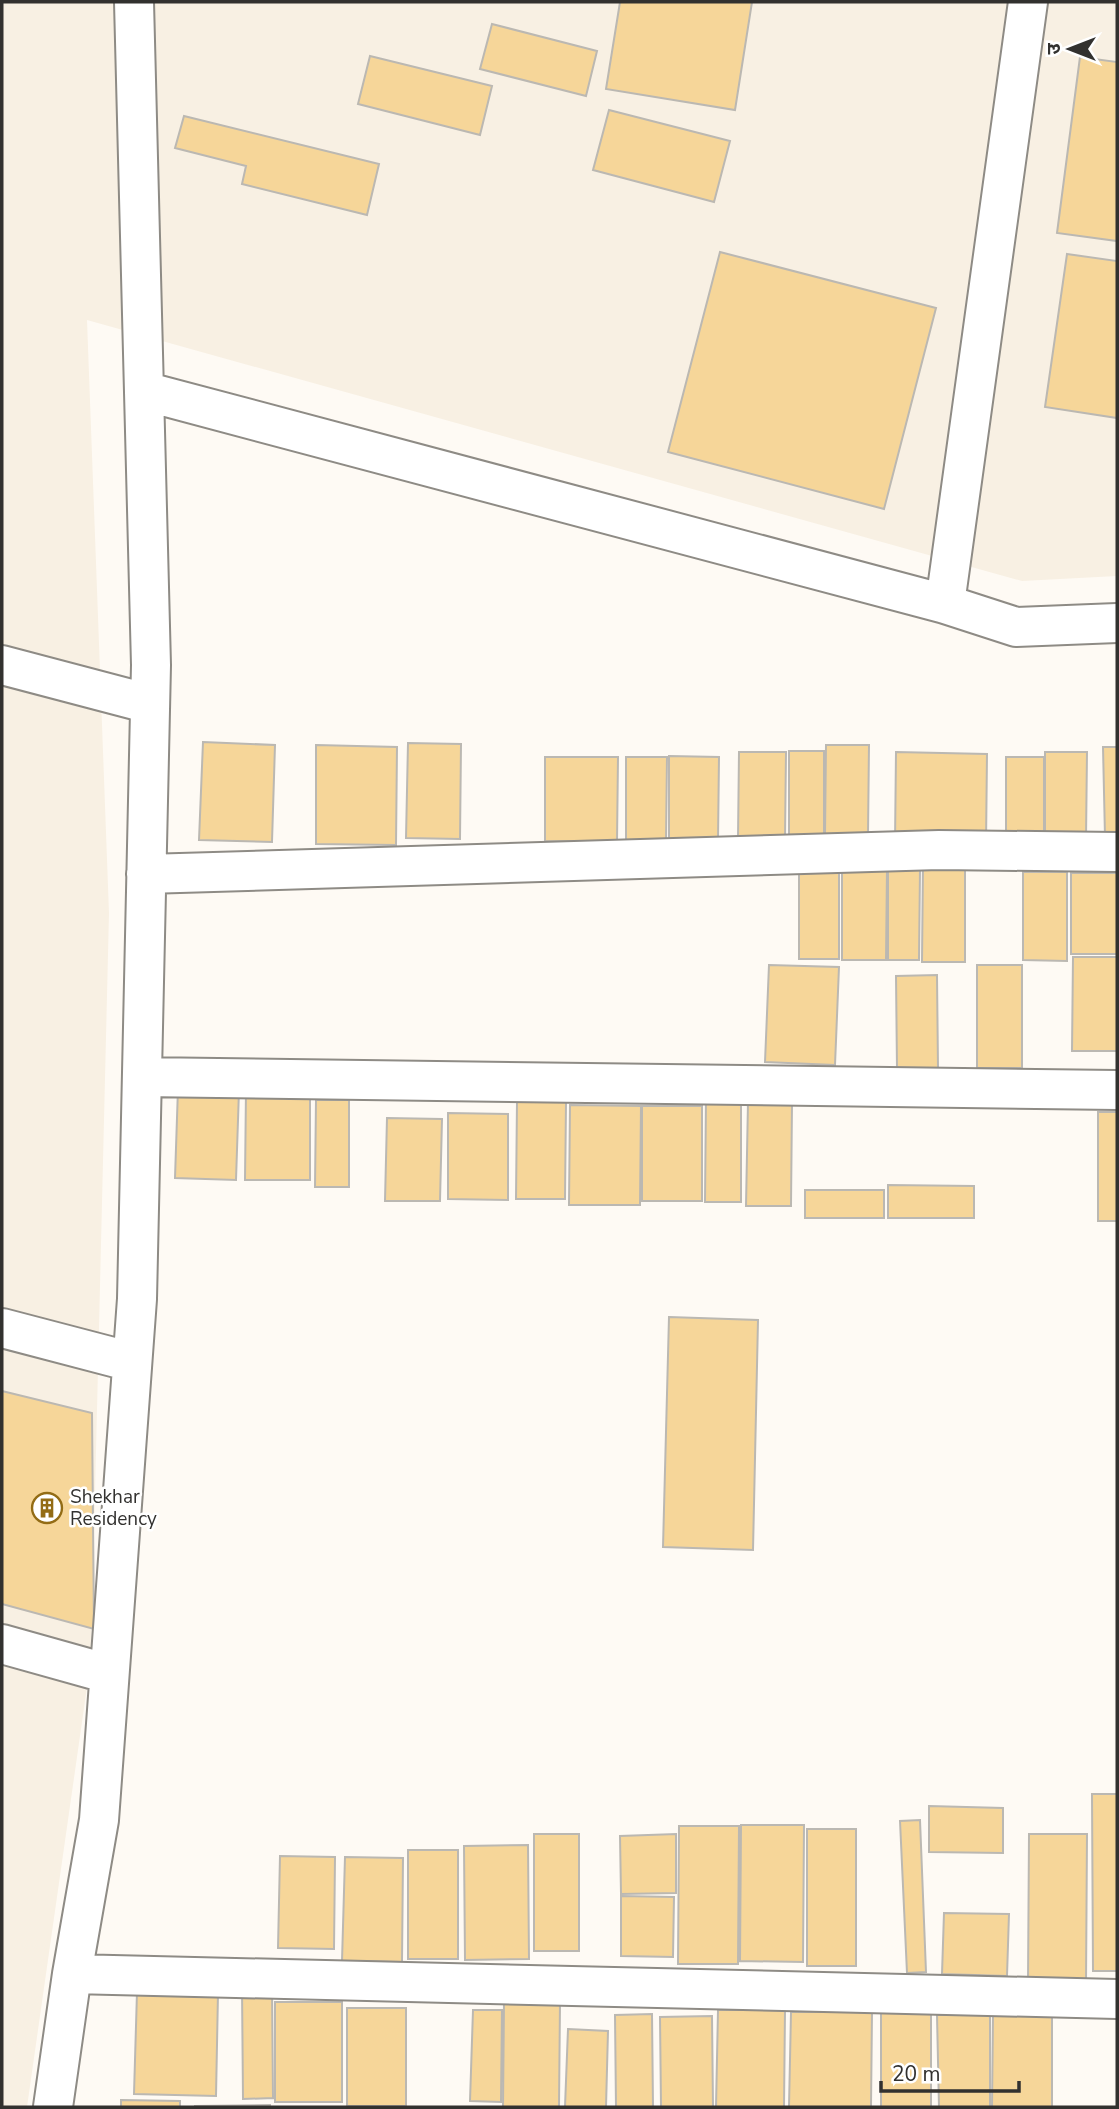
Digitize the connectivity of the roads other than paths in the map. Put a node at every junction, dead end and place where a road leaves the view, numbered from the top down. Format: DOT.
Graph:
graph roads {
  1 [pos="134,2"];
  2 [pos="1028,2"];
  3 [pos="144,391"];
  4 [pos="945,604"];
  5 [pos="1117,623"];
  6 [pos="2,665"];
  7 [pos="150,704"];
  8 [pos="1117,852"];
  9 [pos="146,874"];
  10 [pos="142,1077"];
  11 [pos="1117,1090"];
  12 [pos="2,1328"];
  13 [pos="132,1362"];
  14 [pos="2,1644"];
  15 [pos="109,1674"];
  16 [pos="72,1974"];
  17 [pos="1117,1999"];
  18 [pos="53,2107"];
  1 -- 3 [label="street"];
  2 -- 4 [label="street"];
  3 -- 4 [label="street"];
  3 -- 7 [label="street"];
  4 -- 5 [label="street"];
  6 -- 7 [label="street"];
  7 -- 9 [label="street"];
  8 -- 9 [label="street"];
  9 -- 10 [label="street"];
  10 -- 11 [label="street"];
  10 -- 13 [label="street"];
  12 -- 13 [label="street"];
  13 -- 15 [label="street"];
  14 -- 15 [label="street"];
  15 -- 16 [label="street"];
  16 -- 17 [label="street"];
  16 -- 18 [label="street"];
}
